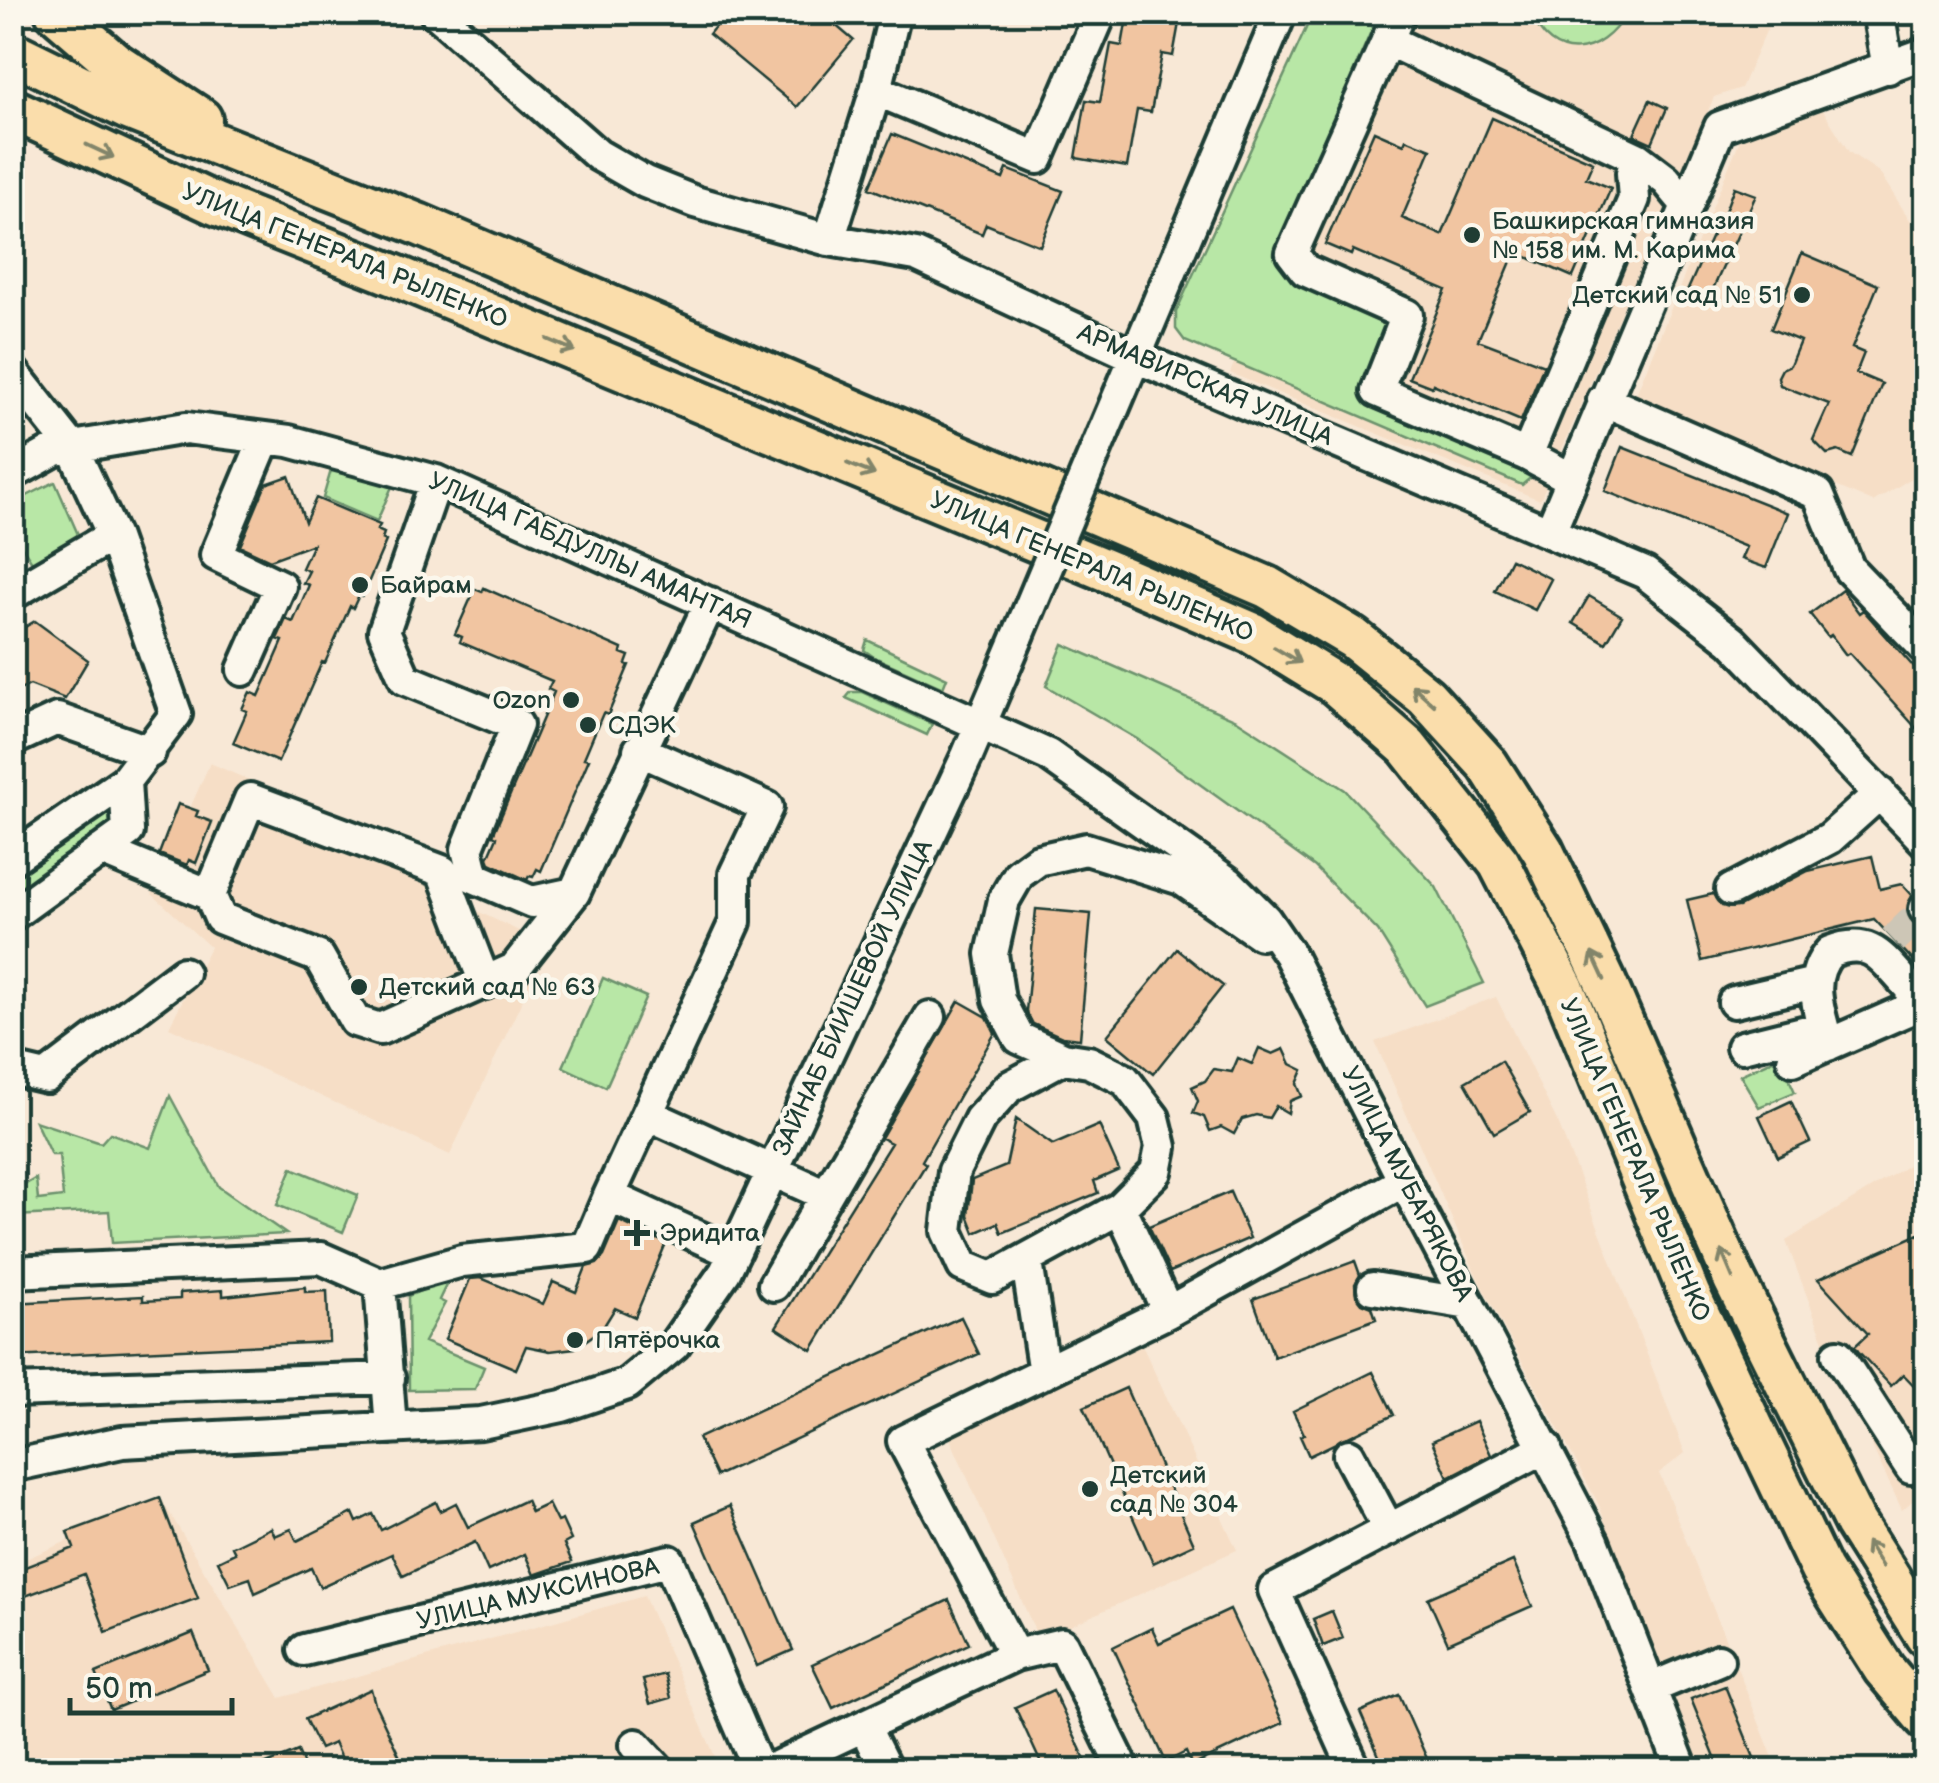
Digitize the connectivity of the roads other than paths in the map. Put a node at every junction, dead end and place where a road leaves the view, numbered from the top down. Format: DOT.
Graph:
graph roads {
  1 [pos="56,12"];
  2 [pos="435,12"];
  3 [pos="1101,12"];
  4 [pos="1281,12"];
  5 [pos="1878,12"];
  6 [pos="887,16"];
  7 [pos="1393,26"];
  8 [pos="12,52"];
  9 [pos="1926,52"];
  10 [pos="1888,68"];
  11 [pos="876,90"];
  12 [pos="12,108"];
  13 [pos="1638,158"];
  14 [pos="285,171"];
  15 [pos="1686,204"];
  16 [pos="828,240"];
  17 [pos="1578,338"];
  18 [pos="1136,357"];
  19 [pos="1621,357"];
  20 [pos="18,388"];
  21 [pos="1603,400"];
  22 [pos="264,438"];
  23 [pos="72,447"];
  24 [pos="1526,455"];
  25 [pos="12,474"];
  26 [pos="1570,478"];
  27 [pos="436,481"];
  28 [pos="1550,532"];
  29 [pos="112,535"];
  30 [pos="12,594"];
  31 [pos="710,602"];
  32 [pos="1926,649"];
  33 [pos="243,670"];
  34 [pos="980,724"];
  35 [pos="12,740"];
  36 [pos="640,750"];
  37 [pos="150,752"];
  38 [pos="126,781"];
  39 [pos="1880,793"];
  40 [pos="1926,842"];
  41 [pos="101,850"];
  42 [pos="12,859"];
  43 [pos="1731,890"];
  44 [pos="574,893"];
  45 [pos="210,895"];
  46 [pos="12,915"];
  47 [pos="1289,954"];
  48 [pos="183,973"];
  49 [pos="484,983"];
  50 [pos="1815,983"];
  51 [pos="1734,1002"];
  52 [pos="930,1017"];
  53 [pos="1826,1036"];
  54 [pos="1742,1047"];
  55 [pos="1063,1058"];
  56 [pos="1793,1060"];
  57 [pos="12,1069"];
  58 [pos="647,1114"];
  59 [pos="772,1170"];
  60 [pos="1404,1182"];
  61 [pos="826,1195"];
  62 [pos="609,1196"];
  63 [pos="1120,1208"];
  64 [pos="734,1252"];
  65 [pos="1027,1262"];
  66 [pos="12,1272"];
  67 [pos="380,1284"];
  68 [pos="774,1285"];
  69 [pos="1373,1288"];
  70 [pos="1469,1304"];
  71 [pos="1168,1312"];
  72 [pos="1838,1354"];
  73 [pos="1044,1373"];
  74 [pos="389,1378"];
  75 [pos="12,1391"];
  76 [pos="391,1428"];
  77 [pos="1546,1447"];
  78 [pos="1349,1455"];
  79 [pos="1926,1456"];
  80 [pos="12,1466"];
  81 [pos="1389,1530"];
  82 [pos="1926,1636"];
  83 [pos="304,1650"];
  84 [pos="1015,1655"];
  85 [pos="1718,1660"];
  86 [pos="1651,1688"];
  87 [pos="1926,1719"];
  88 [pos="864,1726"];
  89 [pos="636,1745"];
  90 [pos="660,1770"];
  91 [pos="760,1770"];
  92 [pos="770,1770"];
  93 [pos="886,1770"];
  94 [pos="1124,1770"];
  95 [pos="1355,1770"];
  96 [pos="1682,1770"];
  1 -- 14 [label="main road"];
  2 -- 16 [label="street, АРМАВИРСКАЯ УЛИЦА"];
  3 -- 11 [label="street"];
  4 -- 18 [label="street, ЗАЙНАБ БИИШЕВОЙ УЛИЦА"];
  5 -- 10 [label="street"];
  6 -- 11 [label="street"];
  7 -- 13 [label="street"];
  7 -- 24 [label="street"];
  8 -- 14 [label="main road, УЛИЦА ГЕНЕРАЛА РЫЛЕНКО"];
  9 -- 10 [label="street"];
  10 -- 15 [label="street"];
  11 -- 16 [label="street"];
  12 -- 87 [label="main road, УЛИЦА ГЕНЕРАЛА РЫЛЕНКО, one-way"];
  13 -- 15 [label="street"];
  13 -- 17 [label="street"];
  82 -- 14 [label="main road, УЛИЦА ГЕНЕРАЛА РЫЛЕНКО, one-way"];
  15 -- 19 [label="street"];
  16 -- 18 [label="street, АРМАВИРСКАЯ УЛИЦА"];
  17 -- 19 [label="street"];
  17 -- 24 [label="street"];
  18 -- 28 [label="street, АРМАВИРСКАЯ УЛИЦА"];
  18 -- 34 [label="street, ЗАЙНАБ БИИШЕВОЙ УЛИЦА, bridge"];
  19 -- 21 [label="street"];
  20 -- 23 [label="street"];
  21 -- 26 [label="street"];
  21 -- 32 [label="street"];
  22 -- 23 [label="street, УЛИЦА ГАБДУЛЛЫ АМАНТАЯ"];
  22 -- 27 [label="street, УЛИЦА ГАБДУЛЛЫ АМАНТАЯ"];
  22 -- 33 [label="street"];
  23 -- 25 [label="street, УЛИЦА ГАБДУЛЛЫ АМАНТАЯ"];
  23 -- 29 [label="street"];
  24 -- 26 [label="street"];
  26 -- 28 [label="street"];
  27 -- 31 [label="street, УЛИЦА ГАБДУЛЛЫ АМАНТАЯ"];
  27 -- 44 [label="street"];
  28 -- 39 [label="street, АРМАВИРСКАЯ УЛИЦА"];
  29 -- 30 [label="street"];
  29 -- 37 [label="street"];
  31 -- 34 [label="street, УЛИЦА ГАБДУЛЛЫ АМАНТАЯ"];
  31 -- 36 [label="street"];
  34 -- 47 [label="street, УЛИЦА МУБАРЯКОВА"];
  34 -- 59 [label="street, ЗАЙНАБ БИИШЕВОЙ УЛИЦА"];
  35 -- 37 [label="street"];
  36 -- 44 [label="street"];
  36 -- 58 [label="street"];
  37 -- 38 [label="street"];
  38 -- 41 [label="street"];
  38 -- 42 [label="street"];
  39 -- 40 [label="street, АРМАВИРСКАЯ УЛИЦА"];
  39 -- 43 [label="street"];
  41 -- 45 [label="street"];
  41 -- 46 [label="street"];
  44 -- 49 [label="street"];
  45 -- 49 [label="street"];
  45 -- 49 [label="street"];
  47 -- 55 [label="street"];
  47 -- 60 [label="street, УЛИЦА МУБАРЯКОВА"];
  48 -- 57 [label="street"];
  50 -- 51 [label="street"];
  50 -- 53 [label="street"];
  50 -- 53 [label="street"];
  52 -- 61 [label="street"];
  53 -- 54 [label="street"];
  53 -- 56 [label="street"];
  55 -- 63 [label="street"];
  55 -- 65 [label="street"];
  58 -- 59 [label="street"];
  58 -- 62 [label="street"];
  59 -- 61 [label="street"];
  59 -- 64 [label="street, ЗАЙНАБ БИИШЕВОЙ УЛИЦА"];
  60 -- 70 [label="street, УЛИЦА МУБАРЯКОВА"];
  60 -- 71 [label="street"];
  61 -- 68 [label="street"];
  62 -- 64 [label="street"];
  62 -- 67 [label="street"];
  63 -- 65 [label="street"];
  63 -- 71 [label="street"];
  64 -- 76 [label="street, ЗАЙНАБ БИИШЕВОЙ УЛИЦА"];
  65 -- 73 [label="street"];
  66 -- 67 [label="street"];
  67 -- 74 [label="street"];
  69 -- 70 [label="street"];
  70 -- 77 [label="street, УЛИЦА МУБАРЯКОВА"];
  71 -- 73 [label="street"];
  72 -- 79 [label="street"];
  73 -- 84 [label="street"];
  74 -- 75 [label="street"];
  74 -- 76 [label="street"];
  76 -- 80 [label="street, ЗАЙНАБ БИИШЕВОЙ УЛИЦА"];
  77 -- 81 [label="street"];
  77 -- 86 [label="street, УЛИЦА МУБАРЯКОВА"];
  78 -- 81 [label="street"];
  81 -- 95 [label="street"];
  83 -- 91 [label="street, УЛИЦА МУКСИНОВА"];
  84 -- 88 [label="street"];
  84 -- 94 [label="street"];
  85 -- 86 [label="street"];
  86 -- 96 [label="street, УЛИЦА МУБАРЯКОВА"];
  88 -- 92 [label="street"];
  88 -- 93 [label="street"];
  89 -- 90 [label="street"];
}
